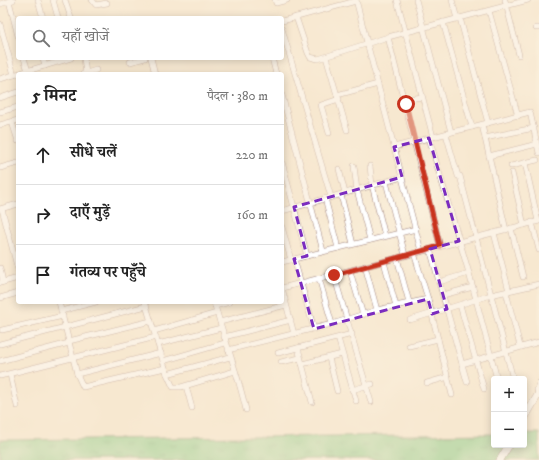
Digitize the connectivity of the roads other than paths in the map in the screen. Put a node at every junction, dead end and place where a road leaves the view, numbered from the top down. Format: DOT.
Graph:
graph roads {
  1 [pos="38,0"];
  2 [pos="53,0"];
  3 [pos="65,0"];
  4 [pos="92,0"];
  5 [pos="275,0"];
  6 [pos="287,0"];
  7 [pos="356,0"];
  8 [pos="397,0"];
  9 [pos="416,0"];
  10 [pos="452,0"];
  11 [pos="505,0"];
  12 [pos="528,0"];
  13 [pos="5,1"];
  14 [pos="521,1"];
  15 [pos="107,3"];
  16 [pos="506,6"];
  17 [pos="489,10"];
  18 [pos="42,16"];
  19 [pos="57,16"];
  20 [pos="70,16"];
  21 [pos="296,17"];
  22 [pos="459,18"];
  23 [pos="284,20"];
  24 [pos="443,22"];
  25 [pos="0,24"];
  26 [pos="422,28"];
  27 [pos="16,31"];
  28 [pos="404,32"];
  29 [pos="284,36"];
  30 [pos="388,37"];
  31 [pos="368,43"];
  32 [pos="519,55"];
  33 [pos="326,57"];
  34 [pos="25,60"];
  35 [pos="44,60"];
  36 [pos="55,60"];
  37 [pos="84,60"];
  38 [pos="138,60"];
  39 [pos="152,60"];
  40 [pos="272,60"];
  41 [pos="130,62"];
  42 [pos="46,66"];
  43 [pos="96,70"];
  44 [pos="28,71"];
  45 [pos="24,72"];
  46 [pos="85,72"];
  47 [pos="90,72"];
  48 [pos="154,72"];
  49 [pos="276,72"];
  50 [pos="14,75"];
  51 [pos="0,79"];
  52 [pos="378,84"];
  53 [pos="16,93"];
  54 [pos="338,97"];
  55 [pos="422,97"];
  56 [pos="0,98"];
  57 [pos="284,102"];
  58 [pos="406,104"];
  59 [pos="16,108"];
  60 [pos="0,112"];
  61 [pos="518,116"];
  62 [pos="15,121"];
  63 [pos="485,124"];
  64 [pos="0,125"];
  65 [pos="472,127"];
  66 [pos="534,128"];
  67 [pos="347,130"];
  68 [pos="329,133"];
  69 [pos="448,133"];
  70 [pos="431,137"];
  71 [pos="485,138"];
  72 [pos="415,141"];
  73 [pos="537,144"];
  74 [pos="394,147"];
  75 [pos="539,153"];
  76 [pos="489,156"];
  77 [pos="536,160"];
  78 [pos="525,163"];
  79 [pos="16,164"];
  80 [pos="354,166"];
  81 [pos="370,166"];
  82 [pos="511,166"];
  83 [pos="0,168"];
  84 [pos="339,169"];
  85 [pos="284,170"];
  86 [pos="512,173"];
  87 [pos="402,177"];
  88 [pos="386,182"];
  89 [pos="372,186"];
  90 [pos="357,190"];
  91 [pos="343,194"];
  92 [pos="328,198"];
  93 [pos="311,203"];
  94 [pos="16,205"];
  95 [pos="294,207"];
  96 [pos="1,209"];
  97 [pos="284,210"];
  98 [pos="539,221"];
  99 [pos="532,222"];
  100 [pos="524,225"];
  101 [pos="416,229"];
  102 [pos="508,229"];
  103 [pos="400,232"];
  104 [pos="284,233"];
  105 [pos="494,233"];
  106 [pos="385,236"];
  107 [pos="476,236"];
  108 [pos="370,240"];
  109 [pos="459,241"];
  110 [pos="353,244"];
  111 [pos="440,246"];
  112 [pos="338,248"];
  113 [pos="430,249"];
  114 [pos="539,250"];
  115 [pos="421,251"];
  116 [pos="323,252"];
  117 [pos="414,253"];
  118 [pos="405,255"];
  119 [pos="306,256"];
  120 [pos="397,258"];
  121 [pos="292,259"];
  122 [pos="284,261"];
  123 [pos="384,262"];
  124 [pos="16,263"];
  125 [pos="365,266"];
  126 [pos="0,268"];
  127 [pos="350,271"];
  128 [pos="469,273"];
  129 [pos="334,275"];
  130 [pos="523,277"];
  131 [pos="16,278"];
  132 [pos="319,278"];
  133 [pos="2,282"];
  134 [pos="439,282"];
  135 [pos="301,284"];
  136 [pos="539,284"];
  137 [pos="473,287"];
  138 [pos="284,288"];
  139 [pos="507,292"];
  140 [pos="16,294"];
  141 [pos="443,295"];
  142 [pos="491,295"];
  143 [pos="284,296"];
  144 [pos="0,298"];
  145 [pos="428,299"];
  146 [pos="476,300"];
  147 [pos="409,302"];
  148 [pos="60,304"];
  149 [pos="90,304"];
  150 [pos="143,304"];
  151 [pos="146,304"];
  152 [pos="215,304"];
  153 [pos="286,305"];
  154 [pos="460,305"];
  155 [pos="396,306"];
  156 [pos="447,309"];
  157 [pos="377,310"];
  158 [pos="217,313"];
  159 [pos="62,314"];
  160 [pos="432,314"];
  161 [pos="363,315"];
  162 [pos="291,320"];
  163 [pos="348,320"];
  164 [pos="410,320"];
  165 [pos="150,321"];
  166 [pos="220,322"];
  167 [pos="332,324"];
  168 [pos="66,328"];
  169 [pos="222,328"];
  170 [pos="314,329"];
  171 [pos="2,330"];
  172 [pos="154,331"];
  173 [pos="294,334"];
  174 [pos="352,334"];
  175 [pos="156,337"];
  176 [pos="224,337"];
  177 [pos="338,338"];
  178 [pos="438,339"];
  179 [pos="69,342"];
  180 [pos="539,342"];
  181 [pos="226,343"];
  182 [pos="0,344"];
  183 [pos="158,344"];
  184 [pos="409,346"];
  185 [pos="520,346"];
  186 [pos="298,348"];
  187 [pos="228,350"];
  188 [pos="505,350"];
  189 [pos="161,353"];
  190 [pos="278,353"];
  191 [pos="342,354"];
  192 [pos="491,355"];
  193 [pos="230,357"];
  194 [pos="300,358"];
  195 [pos="329,358"];
  196 [pos="73,359"];
  197 [pos="476,359"];
  198 [pos="0,361"];
  199 [pos="163,361"];
  200 [pos="281,362"];
  201 [pos="302,364"];
  202 [pos="462,364"];
  203 [pos="166,371"];
  204 [pos="235,371"];
  205 [pos="10,374"];
  206 [pos="77,374"];
  207 [pos="0,376"];
  208 [pos="496,376"];
  209 [pos="512,376"];
  210 [pos="448,377"];
  211 [pos="467,382"];
  212 [pos="427,383"];
  213 [pos="539,383"];
  214 [pos="369,385"];
  215 [pos="186,386"];
  216 [pos="484,389"];
  217 [pos="352,390"];
  218 [pos="337,391"];
  219 [pos="539,394"];
  220 [pos="452,395"];
  221 [pos="356,401"];
  222 [pos="312,402"];
  223 [pos="371,402"];
  224 [pos="17,406"];
  225 [pos="192,408"];
  226 [pos="246,410"];
  227 [pos="527,414"];
  228 [pos="507,448"];
  229 [pos="500,460"];
  1 -- 18 [label="street"];
  2 -- 19 [label="street"];
  3 -- 20 [label="street"];
  4 -- 15 [label="street"];
  5 -- 6 [label="street"];
  7 -- 21 [label="street"];
  7 -- 31 [label="street"];
  8 -- 28 [label="street"];
  9 -- 26 [label="street"];
  10 -- 22 [label="street"];
  11 -- 16 [label="street"];
  12 -- 14 [label="street"];
  13 -- 27 [label="street"];
  14 -- 16 [label="street"];
  16 -- 17 [label="street"];
  16 -- 32 [label="street"];
  17 -- 22 [label="street"];
  17 -- 61 [label="street"];
  21 -- 23 [label="street"];
  21 -- 33 [label="street"];
  22 -- 24 [label="street"];
  22 -- 63 [label="street"];
  24 -- 26 [label="street"];
  24 -- 65 [label="street"];
  25 -- 50 [label="street"];
  26 -- 28 [label="street"];
  26 -- 69 [label="street"];
  28 -- 30 [label="street"];
  28 -- 55 [label="street"];
  29 -- 92 [label="street"];
  30 -- 31 [label="street"];
  30 -- 58 [label="street"];
  31 -- 33 [label="street"];
  31 -- 52 [label="street"];
  33 -- 54 [label="street"];
  34 -- 44 [label="street"];
  35 -- 42 [label="street"];
  36 -- 42 [label="street"];
  37 -- 46 [label="street"];
  38 -- 41 [label="street"];
  39 -- 48 [label="street"];
  40 -- 49 [label="street"];
  42 -- 44 [label="street"];
  43 -- 47 [label="street"];
  44 -- 45 [label="street"];
  50 -- 51 [label="street"];
  52 -- 54 [label="street"];
  52 -- 74 [label="street"];
  53 -- 56 [label="street"];
  54 -- 67 [label="street"];
  54 -- 68 [label="street"];
  55 -- 58 [label="street"];
  55 -- 70 [label="street"];
  57 -- 93 [label="street"];
  58 -- 72 [label="street"];
  59 -- 60 [label="street"];
  61 -- 63 [label="street"];
  61 -- 66 [label="street"];
  62 -- 64 [label="street"];
  63 -- 65 [label="street"];
  63 -- 71 [label="street"];
  65 -- 69 [label="street"];
  66 -- 71 [label="street"];
  66 -- 73 [label="street"];
  69 -- 70 [label="street"];
  69 -- 107 [label="street"];
  70 -- 72 [label="street"];
  70 -- 109 [label="street"];
  71 -- 76 [label="street"];
  72 -- 74 [label="street"];
  72 -- 111 [label="street"];
  73 -- 75 [label="street"];
  73 -- 76 [label="street"];
  74 -- 87 [label="street"];
  76 -- 102 [label="street"];
  77 -- 78 [label="street"];
  78 -- 82 [label="street"];
  78 -- 98 [label="street"];
  79 -- 83 [label="street"];
  80 -- 90 [label="street"];
  81 -- 89 [label="street"];
  84 -- 91 [label="street"];
  85 -- 95 [label="street"];
  86 -- 100 [label="street"];
  87 -- 88 [label="street"];
  87 -- 101 [label="street"];
  88 -- 89 [label="street"];
  88 -- 103 [label="street"];
  89 -- 90 [label="street"];
  89 -- 106 [label="street"];
  90 -- 91 [label="street"];
  90 -- 108 [label="street"];
  91 -- 92 [label="street"];
  91 -- 110 [label="street"];
  92 -- 93 [label="street"];
  92 -- 112 [label="street"];
  93 -- 95 [label="street"];
  93 -- 116 [label="street"];
  94 -- 96 [label="street"];
  95 -- 97 [label="street"];
  95 -- 119 [label="street"];
  96 -- 124 [label="street"];
  98 -- 99 [label="street"];
  99 -- 100 [label="street"];
  99 -- 114 [label="street"];
  100 -- 102 [label="street"];
  101 -- 103 [label="street"];
  101 -- 115 [label="street"];
  102 -- 105 [label="street"];
  102 -- 130 [label="street"];
  103 -- 106 [label="street"];
  103 -- 118 [label="street"];
  104 -- 121 [label="street"];
  105 -- 107 [label="street"];
  105 -- 139 [label="street"];
  106 -- 108 [label="street"];
  107 -- 109 [label="street"];
  107 -- 142 [label="street"];
  108 -- 110 [label="street"];
  109 -- 111 [label="street"];
  109 -- 128 [label="street"];
  110 -- 112 [label="street"];
  111 -- 113 [label="street"];
  112 -- 116 [label="street"];
  113 -- 115 [label="street"];
  113 -- 134 [label="street"];
  115 -- 117 [label="street"];
  116 -- 119 [label="street"];
  117 -- 118 [label="street"];
  117 -- 145 [label="street"];
  118 -- 120 [label="street"];
  119 -- 121 [label="street"];
  120 -- 123 [label="street"];
  120 -- 147 [label="street"];
  121 -- 122 [label="street"];
  121 -- 135 [label="street"];
  123 -- 125 [label="street"];
  123 -- 155 [label="street"];
  125 -- 127 [label="street"];
  125 -- 157 [label="street"];
  126 -- 133 [label="street"];
  127 -- 129 [label="street"];
  127 -- 161 [label="street"];
  128 -- 134 [label="street"];
  128 -- 137 [label="street"];
  129 -- 132 [label="street"];
  129 -- 163 [label="street"];
  131 -- 133 [label="street"];
  132 -- 135 [label="street"];
  132 -- 167 [label="street"];
  134 -- 141 [label="street"];
  135 -- 138 [label="street"];
  135 -- 170 [label="street"];
  136 -- 139 [label="street"];
  137 -- 141 [label="street"];
  137 -- 146 [label="street"];
  139 -- 142 [label="street"];
  139 -- 185 [label="street"];
  140 -- 144 [label="street"];
  141 -- 156 [label="street"];
  142 -- 146 [label="street"];
  142 -- 188 [label="street"];
  143 -- 153 [label="street"];
  145 -- 147 [label="street"];
  145 -- 160 [label="street"];
  146 -- 154 [label="street"];
  146 -- 192 [label="street"];
  147 -- 155 [label="street"];
  148 -- 159 [label="street"];
  149 -- 159 [label="street"];
  150 -- 168 [label="street"];
  151 -- 165 [label="street"];
  152 -- 158 [label="street"];
  153 -- 162 [label="street"];
  153 -- 166 [label="street"];
  154 -- 156 [label="street"];
  154 -- 197 [label="street"];
  155 -- 157 [label="street"];
  156 -- 160 [label="street"];
  156 -- 202 [label="street"];
  157 -- 161 [label="street"];
  158 -- 166 [label="street"];
  158 -- 172 [label="street"];
  159 -- 168 [label="street"];
  159 -- 171 [label="street"];
  160 -- 164 [label="street"];
  160 -- 178 [label="street"];
  161 -- 163 [label="street"];
  162 -- 173 [label="street"];
  162 -- 176 [label="street"];
  163 -- 167 [label="street"];
  163 -- 174 [label="street"];
  165 -- 172 [label="street"];
  165 -- 179 [label="street"];
  166 -- 169 [label="street"];
  167 -- 170 [label="street"];
  168 -- 179 [label="street"];
  168 -- 182 [label="street"];
  169 -- 176 [label="street"];
  169 -- 183 [label="street"];
  170 -- 173 [label="street"];
  172 -- 175 [label="street"];
  173 -- 187 [label="street"];
  174 -- 177 [label="street"];
  174 -- 214 [label="street"];
  175 -- 183 [label="street"];
  175 -- 196 [label="street"];
  176 -- 181 [label="street"];
  177 -- 186 [label="street"];
  177 -- 191 [label="street"];
  178 -- 184 [label="street"];
  178 -- 210 [label="street"];
  179 -- 196 [label="street"];
  179 -- 198 [label="street"];
  180 -- 185 [label="street"];
  181 -- 187 [label="street"];
  181 -- 199 [label="street"];
  183 -- 189 [label="street"];
  185 -- 188 [label="street"];
  186 -- 190 [label="street"];
  186 -- 194 [label="street"];
  187 -- 193 [label="street"];
  188 -- 192 [label="street"];
  188 -- 209 [label="street"];
  189 -- 199 [label="street"];
  189 -- 206 [label="street"];
  191 -- 195 [label="street"];
  191 -- 217 [label="street"];
  192 -- 197 [label="street"];
  192 -- 208 [label="street"];
  193 -- 203 [label="street"];
  193 -- 204 [label="street"];
  194 -- 200 [label="street"];
  194 -- 201 [label="street"];
  195 -- 201 [label="street"];
  195 -- 218 [label="street"];
  196 -- 205 [label="street"];
  196 -- 206 [label="street"];
  197 -- 202 [label="street"];
  197 -- 216 [label="street"];
  199 -- 203 [label="street"];
  201 -- 222 [label="street"];
  202 -- 211 [label="street"];
  203 -- 206 [label="street"];
  203 -- 215 [label="street"];
  204 -- 215 [label="street"];
  204 -- 226 [label="street"];
  205 -- 207 [label="street"];
  205 -- 224 [label="street"];
  210 -- 212 [label="street"];
  210 -- 220 [label="street"];
  213 -- 219 [label="street"];
  214 -- 217 [label="street"];
  214 -- 223 [label="street"];
  215 -- 225 [label="street"];
  217 -- 221 [label="street"];
  219 -- 227 [label="street"];
  228 -- 229 [label="street"];
}
